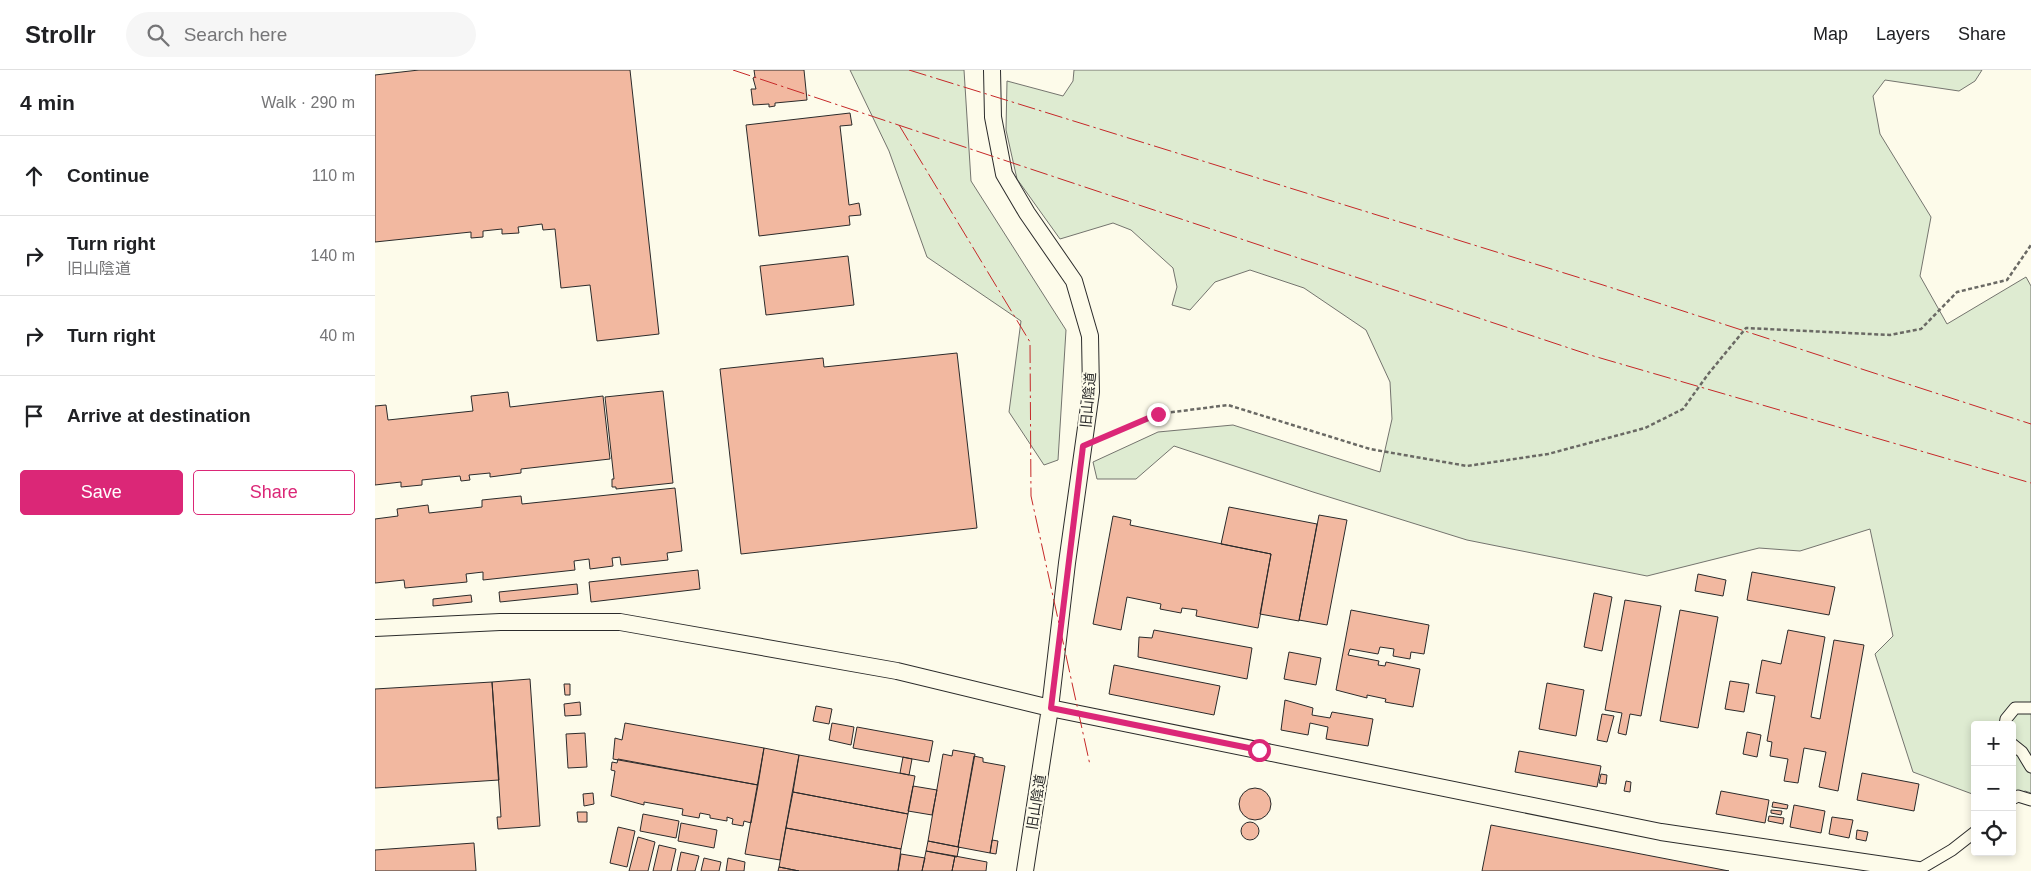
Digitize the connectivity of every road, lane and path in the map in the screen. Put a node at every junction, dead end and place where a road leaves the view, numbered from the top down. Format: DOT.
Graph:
graph roads {
  1 [pos="992,70"];
  2 [pos="2031,245"];
  3 [pos="1083,446"];
  4 [pos="375,628"];
  5 [pos="1051,708"];
  6 [pos="2031,708"];
  7 [pos="2006,721"];
  8 [pos="2016,747"];
  9 [pos="2031,767"];
  10 [pos="2016,797"];
  11 [pos="2031,800"];
  12 [pos="1971,835"];
  13 [pos="1921,870"];
  14 [pos="1025,871"];
  1 -- 3 [label="street, 旧山陰道"];
  2 -- 3 [label="path"];
  3 -- 5 [label="street, 旧山陰道"];
  4 -- 5 [label="street"];
  5 -- 13 [label="street"];
  5 -- 14 [label="street, 旧山陰道"];
  6 -- 7 [label="street"];
  8 -- 9 [label="street"];
  10 -- 11 [label="street"];
  12 -- 13 [label="street"];
}
